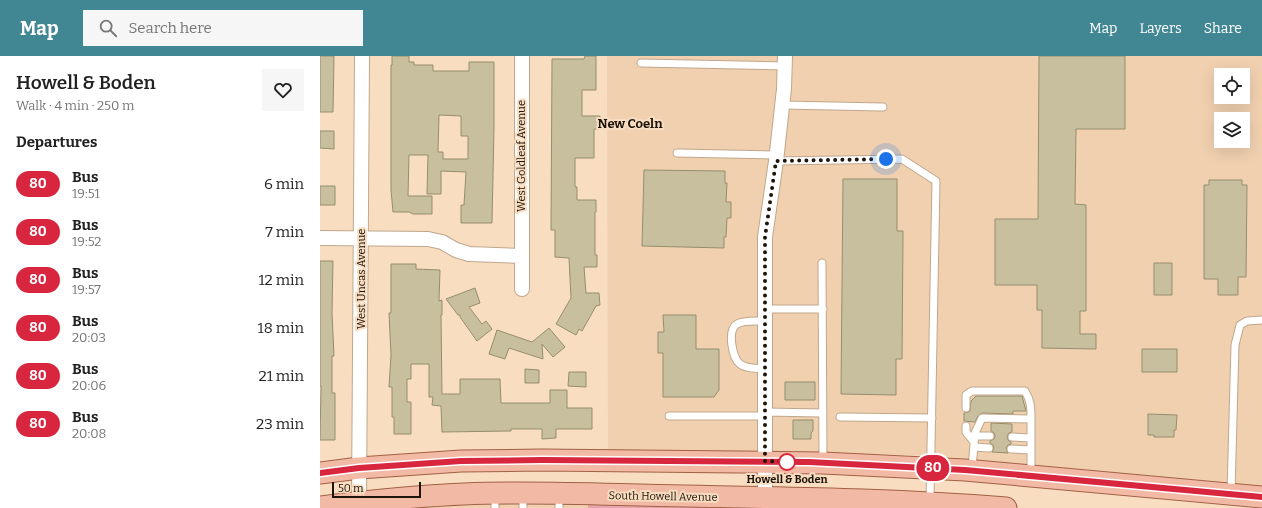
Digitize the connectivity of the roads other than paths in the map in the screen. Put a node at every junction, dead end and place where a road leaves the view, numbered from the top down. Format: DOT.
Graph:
graph roads {
  1 [pos="362,56"];
  2 [pos="522,56"];
  3 [pos="650,60"];
  4 [pos="785,61"];
  5 [pos="641,63"];
  6 [pos="782,105"];
  7 [pos="883,107"];
  8 [pos="677,153"];
  9 [pos="776,158"];
  10 [pos="320,238"];
  11 [pos="361,238"];
  12 [pos="521,256"];
  13 [pos="822,263"];
  14 [pos="522,289"];
  15 [pos="823,309"];
  16 [pos="764,315"];
  17 [pos="1262,320"];
  18 [pos="764,369"];
  19 [pos="966,408"];
  20 [pos="823,413"];
  21 [pos="764,414"];
  22 [pos="668,416"];
  23 [pos="840,417"];
  24 [pos="932,418"];
  25 [pos="1031,419"];
  26 [pos="966,426"];
  27 [pos="990,436"];
  28 [pos="1012,437"];
  29 [pos="1031,438"];
  30 [pos="974,442"];
  31 [pos="990,448"];
  32 [pos="1011,449"];
  33 [pos="1031,450"];
  34 [pos="765,461"];
  35 [pos="823,463"];
  36 [pos="359,468"];
  37 [pos="931,468"];
  38 [pos="972,470"];
  39 [pos="320,473"];
  40 [pos="1031,476"];
  41 [pos="1231,494"];
  42 [pos="1262,497"];
  43 [pos="765,500"];
  44 [pos="495,501"];
  45 [pos="523,501"];
  46 [pos="559,501"];
  47 [pos="359,502"];
  48 [pos="930,502"];
  49 [pos="320,507"];
  50 [pos="1006,508"];
  1 -- 11 [label="street, West Uncas Avenue"];
  2 -- 12 [label="street, West Goldleaf Avenue"];
  3 -- 4 [label="lane"];
  3 -- 5 [label="lane"];
  4 -- 6 [label="street"];
  6 -- 7 [label="lane"];
  6 -- 9 [label="street"];
  8 -- 9 [label="lane"];
  9 -- 16 [label="street"];
  9 -- 24 [label="lane"];
  10 -- 11 [label="street"];
  11 -- 12 [label="street"];
  11 -- 36 [label="street, West Uncas Avenue"];
  12 -- 14 [label="street, West Goldleaf Avenue"];
  13 -- 15 [label="lane"];
  15 -- 16 [label="lane"];
  15 -- 20 [label="lane"];
  16 -- 18 [label="street"];
  16 -- 18 [label="lane"];
  17 -- 41 [label="lane"];
  18 -- 21 [label="street"];
  19 -- 25 [label="lane"];
  20 -- 21 [label="lane"];
  20 -- 35 [label="lane"];
  21 -- 22 [label="lane"];
  21 -- 34 [label="street"];
  23 -- 24 [label="lane"];
  24 -- 37 [label="lane"];
  25 -- 29 [label="lane"];
  25 -- 30 [label="lane"];
  26 -- 30 [label="lane"];
  27 -- 30 [label="lane"];
  28 -- 29 [label="lane"];
  29 -- 33 [label="lane"];
  30 -- 31 [label="lane"];
  30 -- 38 [label="lane"];
  32 -- 33 [label="lane"];
  33 -- 40 [label="lane"];
  34 -- 35 [label="main road"];
  34 -- 36 [label="main road"];
  34 -- 43 [label="street"];
  35 -- 37 [label="main road"];
  36 -- 39 [label="main road"];
  36 -- 47 [label="street, West Uncas Avenue"];
  37 -- 38 [label="main road"];
  37 -- 48 [label="lane"];
  38 -- 40 [label="main road"];
  40 -- 41 [label="main road"];
  41 -- 42 [label="main road"];
  43 -- 46 [label="main road, South Howell Avenue"];
  43 -- 48 [label="main road, South Howell Avenue"];
  44 -- 45 [label="main road, South Howell Avenue"];
  44 -- 47 [label="main road, South Howell Avenue"];
  45 -- 46 [label="main road, South Howell Avenue"];
  47 -- 49 [label="main road, South Howell Avenue"];
  48 -- 50 [label="main road, South Howell Avenue"];
}
